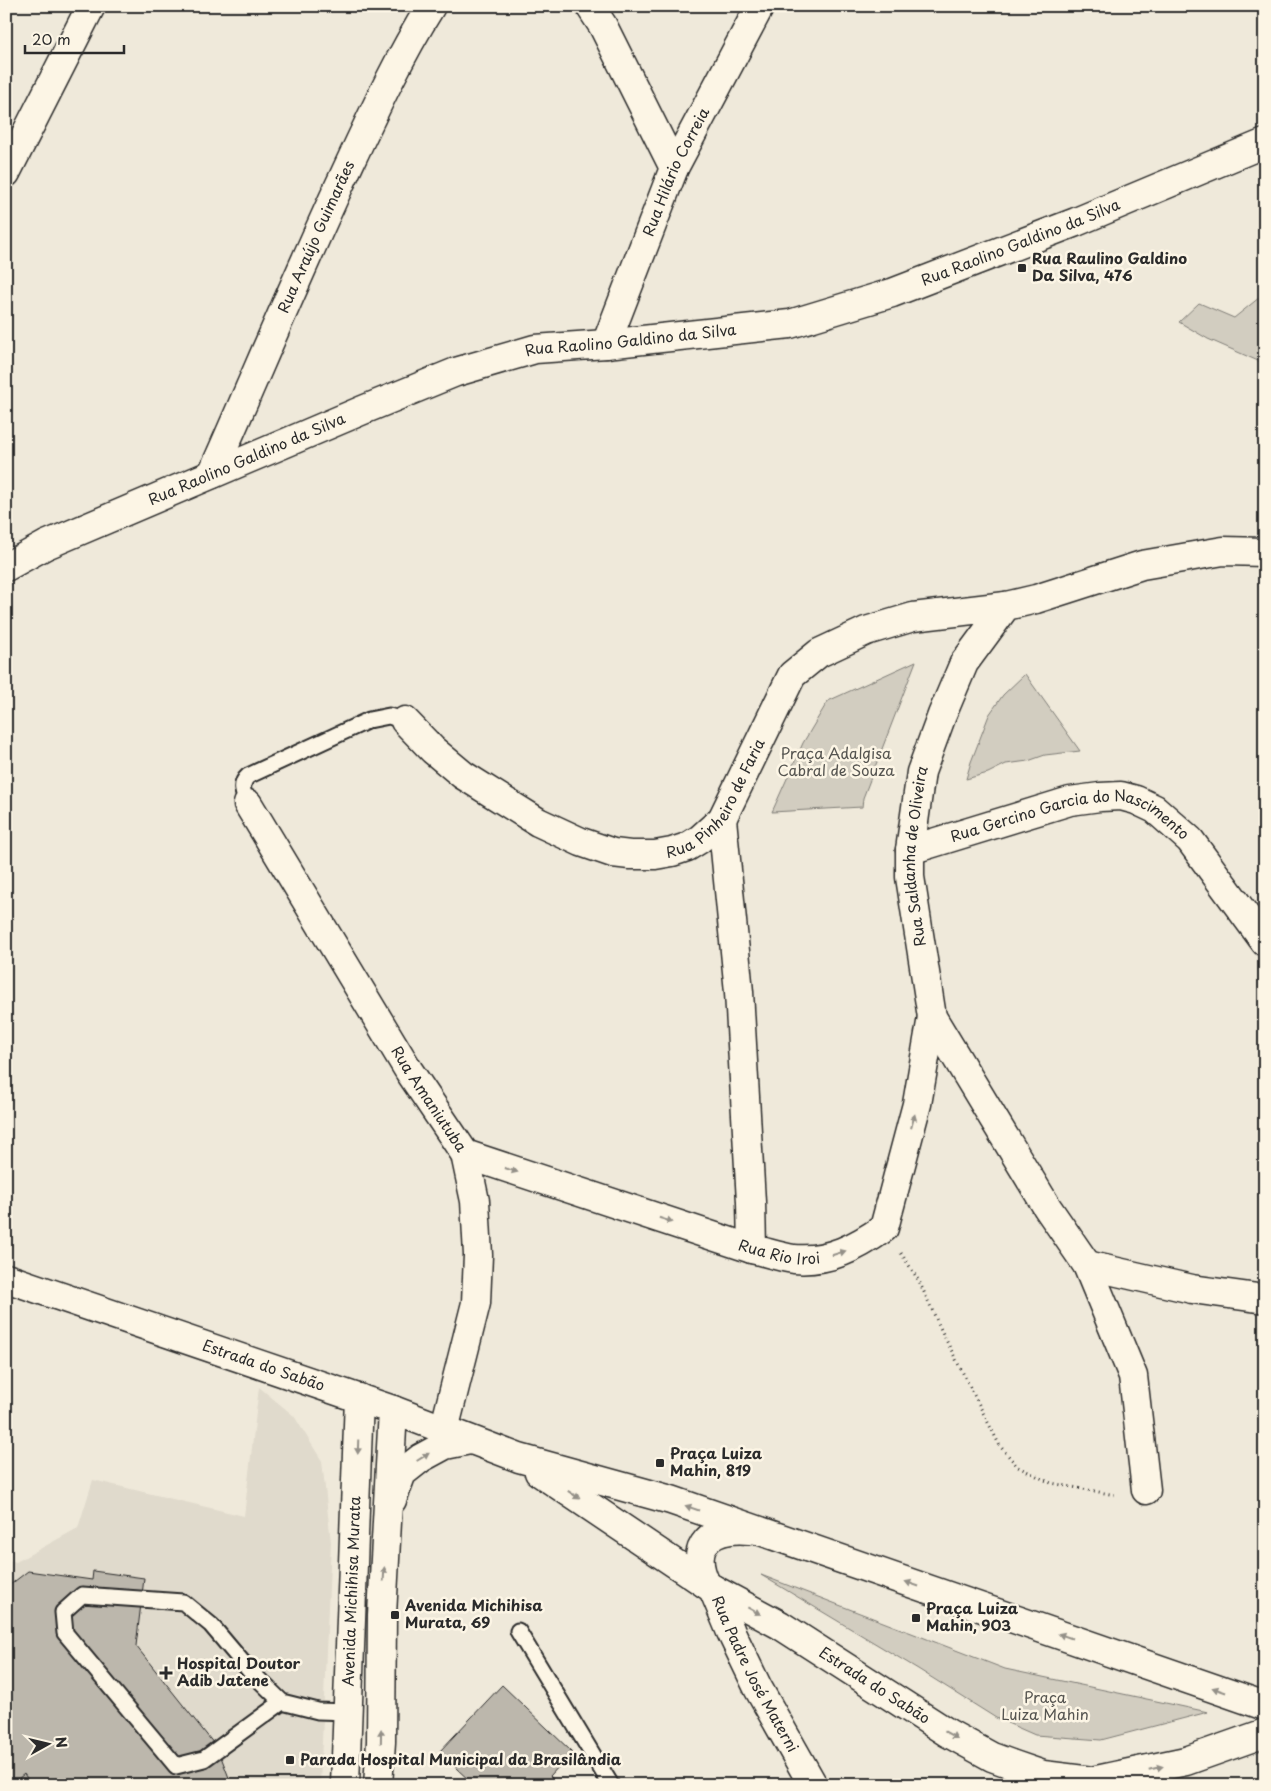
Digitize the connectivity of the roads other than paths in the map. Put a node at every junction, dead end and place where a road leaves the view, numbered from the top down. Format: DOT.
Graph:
graph roads {
  1 [pos="91,6"];
  2 [pos="431,6"];
  3 [pos="590,6"];
  4 [pos="760,6"];
  5 [pos="1265,143"];
  6 [pos="674,168"];
  7 [pos="6,173"];
  8 [pos="606,344"];
  9 [pos="212,474"];
  10 [pos="1265,552"];
  11 [pos="6,567"];
  12 [pos="1006,606"];
  13 [pos="405,721"];
  14 [pos="248,804"];
  15 [pos="722,819"];
  16 [pos="910,850"];
  17 [pos="1265,942"];
  18 [pos="932,1017"];
  19 [pos="465,1154"];
  20 [pos="752,1249"];
  21 [pos="1087,1265"];
  22 [pos="6,1278"];
  23 [pos="1265,1299"];
  24 [pos="359,1398"];
  25 [pos="393,1410"];
  26 [pos="444,1430"];
  27 [pos="470,1440"];
  28 [pos="519,1458"];
  29 [pos="1146,1490"];
  30 [pos="388,1510"];
  31 [pos="759,1530"];
  32 [pos="710,1587"];
  33 [pos="518,1631"];
  34 [pos="282,1702"];
  35 [pos="1265,1706"];
  36 [pos="348,1712"];
  37 [pos="1265,1733"];
  38 [pos="345,1785"];
  39 [pos="378,1785"];
  40 [pos="611,1785"];
  41 [pos="813,1785"];
  1 -- 7 [label="street"];
  2 -- 9 [label="street, Rua Araújo Guimarães"];
  3 -- 6 [label="street"];
  4 -- 6 [label="street, Rua Hilário Correia"];
  5 -- 8 [label="street, Rua Raolino Galdino da Silva"];
  6 -- 8 [label="street, Rua Hilário Correia"];
  8 -- 9 [label="street, Rua Raolino Galdino da Silva"];
  9 -- 11 [label="street, Rua Raolino Galdino da Silva"];
  10 -- 12 [label="street"];
  12 -- 15 [label="street, Rua Pinheiro de Faria"];
  12 -- 16 [label="street, Rua Saldanha de Oliveira"];
  13 -- 14 [label="lane"];
  13 -- 15 [label="street, Rua Pinheiro de Faria"];
  14 -- 19 [label="street, Rua Amaniutuba"];
  15 -- 20 [label="street"];
  16 -- 17 [label="street, Rua Gercino Garcia do Nascimento"];
  16 -- 18 [label="street, Rua Saldanha de Oliveira"];
  20 -- 18 [label="street, Rua Rio Iroi, one-way"];
  18 -- 21 [label="street, Rua Saldanha de Oliveira"];
  19 -- 20 [label="street, Rua Rio Iroi, one-way"];
  19 -- 26 [label="street, Rua Amaniutuba"];
  21 -- 23 [label="street"];
  21 -- 29 [label="street, Rua Saldanha de Oliveira"];
  22 -- 24 [label="street, Estrada do Sabão"];
  24 -- 25 [label="street, Estrada do Sabão"];
  24 -- 36 [label="street, Avenida Michihisa Murata, one-way"];
  25 -- 26 [label="street, Estrada do Sabão"];
  25 -- 30 [label="street, Avenida Michihisa Murata"];
  26 -- 27 [label="street, Estrada do Sabão"];
  27 -- 28 [label="street, Estrada do Sabão"];
  30 -- 27 [label="street, one-way"];
  31 -- 28 [label="street, Estrada do Sabão, one-way"];
  28 -- 32 [label="street, Estrada do Sabão, one-way"];
  39 -- 30 [label="street, Avenida Michihisa Murata, one-way"];
  31 -- 32 [label="street, Rua Padre José Materni"];
  35 -- 31 [label="street, Estrada do Sabão, one-way"];
  32 -- 37 [label="street, Estrada do Sabão, one-way"];
  32 -- 41 [label="street, Rua Padre José Materni"];
  33 -- 40 [label="lane"];
  34 -- 34 [label="lane"];
  34 -- 36 [label="lane"];
  36 -- 38 [label="street, Avenida Michihisa Murata"];
}
